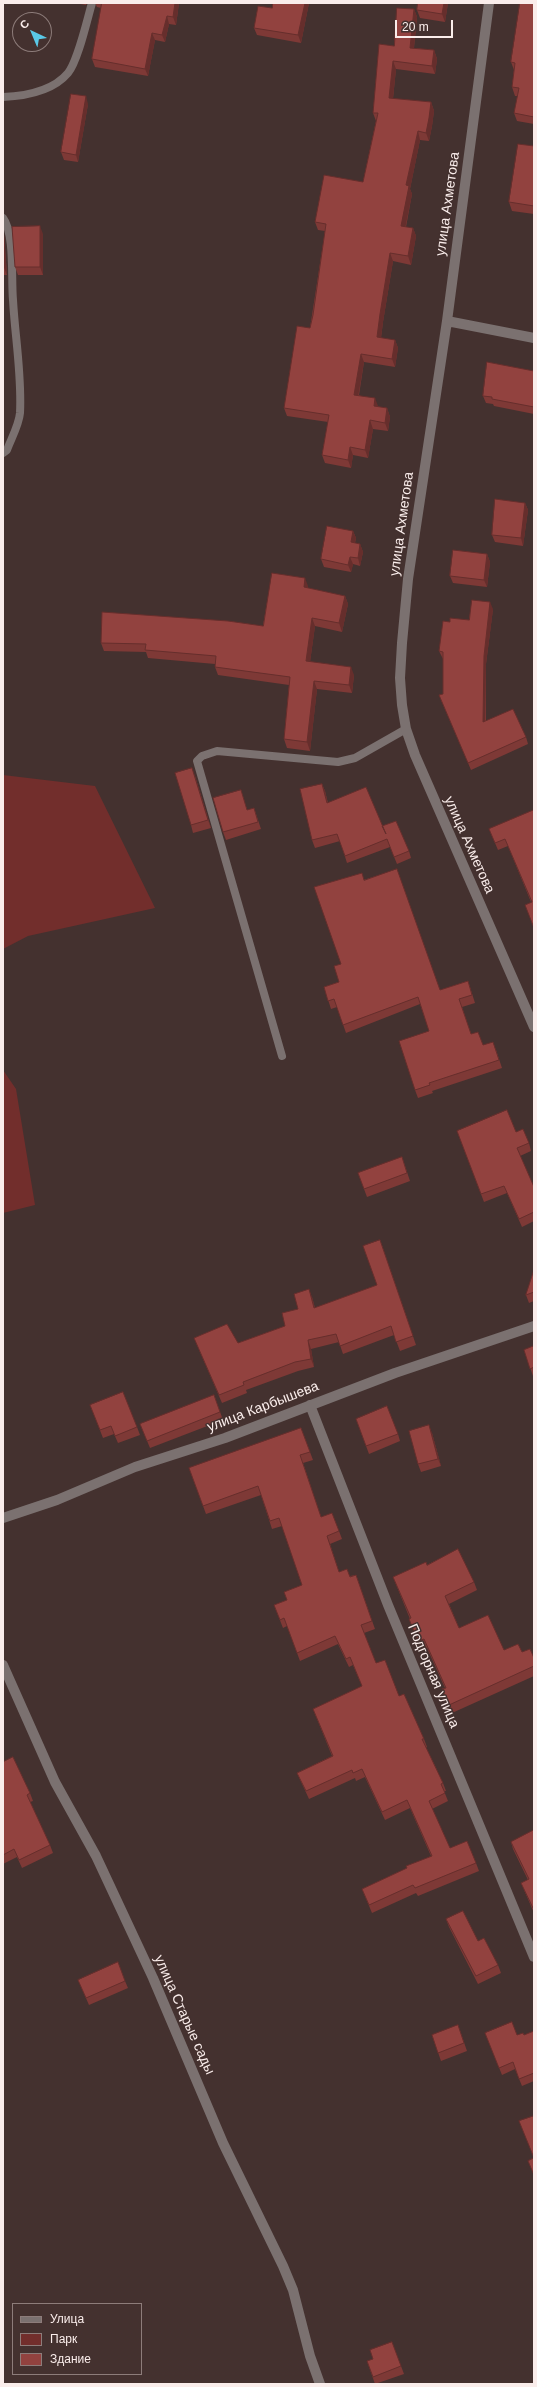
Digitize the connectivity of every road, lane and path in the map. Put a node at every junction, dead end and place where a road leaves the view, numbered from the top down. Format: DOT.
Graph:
graph roads {
  1 [pos="92,3"];
  2 [pos="489,3"];
  3 [pos="3,97"];
  4 [pos="3,218"];
  5 [pos="446,321"];
  6 [pos="534,338"];
  7 [pos="3,453"];
  8 [pos="406,729"];
  9 [pos="534,1027"];
  10 [pos="282,1056"];
  11 [pos="534,1326"];
  12 [pos="310,1405"];
  13 [pos="3,1518"];
  14 [pos="3,1665"];
  15 [pos="534,1957"];
  16 [pos="320,2384"];
  1 -- 3 [label="lane"];
  2 -- 5 [label="street, улица Ахметова"];
  4 -- 7 [label="lane"];
  5 -- 6 [label="street"];
  5 -- 8 [label="street, улица Ахметова"];
  8 -- 9 [label="street, улица Ахметова"];
  8 -- 10 [label="lane"];
  11 -- 12 [label="street, улица Карбышева"];
  12 -- 13 [label="street, улица Карбышева"];
  12 -- 15 [label="street, Подгорная улица"];
  14 -- 16 [label="street, улица Старые сады"];
}
